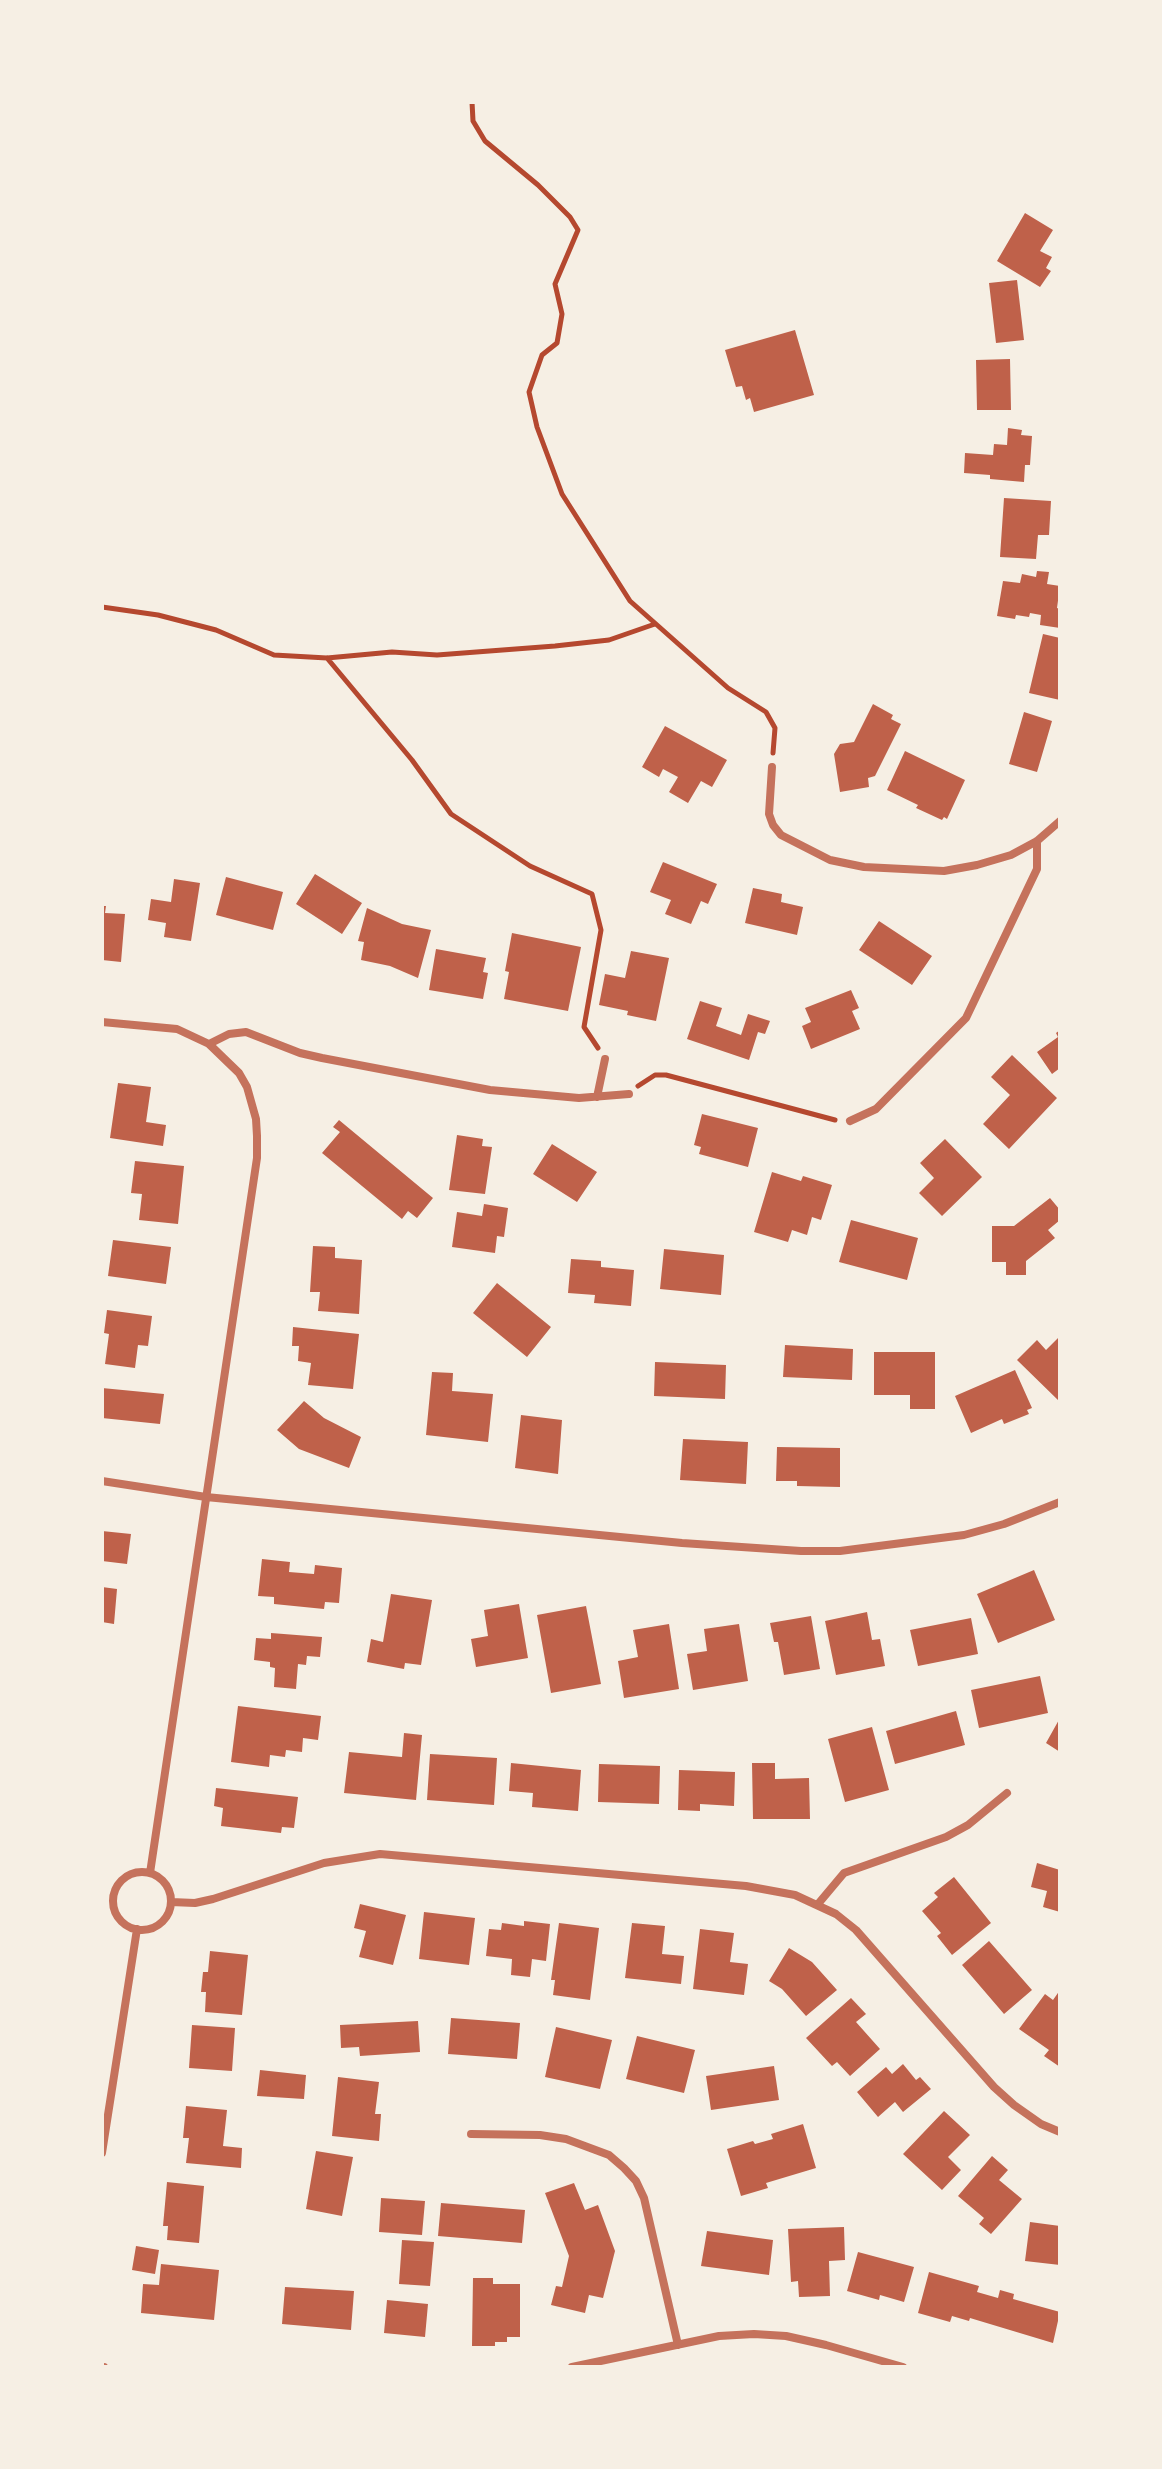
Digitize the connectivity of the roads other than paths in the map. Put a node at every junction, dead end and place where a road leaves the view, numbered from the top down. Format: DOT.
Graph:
graph roads {
  1 [pos="772,767"];
  2 [pos="1060,821"];
  3 [pos="1037,841"];
  4 [pos="102,1022"];
  5 [pos="209,1044"];
  6 [pos="605,1059"];
  7 [pos="629,1094"];
  8 [pos="597,1097"];
  9 [pos="850,1121"];
  10 [pos="102,1481"];
  11 [pos="206,1497"];
  12 [pos="1060,1502"];
  13 [pos="1007,1793"];
  14 [pos="150,1873"];
  15 [pos="102,1892"];
  16 [pos="115,1893"];
  17 [pos="171,1902"];
  18 [pos="818,1904"];
  19 [pos="137,1929"];
  20 [pos="1060,2132"];
  21 [pos="471,2134"];
  22 [pos="102,2153"];
  23 [pos="678,2345"];
  24 [pos="572,2367"];
  25 [pos="903,2367"];
  1 -- 3 [label="street"];
  2 -- 3 [label="street"];
  3 -- 9 [label="street"];
  4 -- 5 [label="street"];
  5 -- 8 [label="street"];
  5 -- 11 [label="street"];
  6 -- 8 [label="street"];
  7 -- 8 [label="street"];
  10 -- 11 [label="street"];
  11 -- 12 [label="street"];
  11 -- 14 [label="street"];
  13 -- 18 [label="street"];
  14 -- 16 [label="street"];
  14 -- 17 [label="street"];
  15 -- 16 [label="street"];
  16 -- 19 [label="street"];
  17 -- 18 [label="street"];
  17 -- 19 [label="street"];
  18 -- 20 [label="street"];
  19 -- 22 [label="street"];
  21 -- 23 [label="street"];
  23 -- 24 [label="street"];
  23 -- 25 [label="street"];
}
